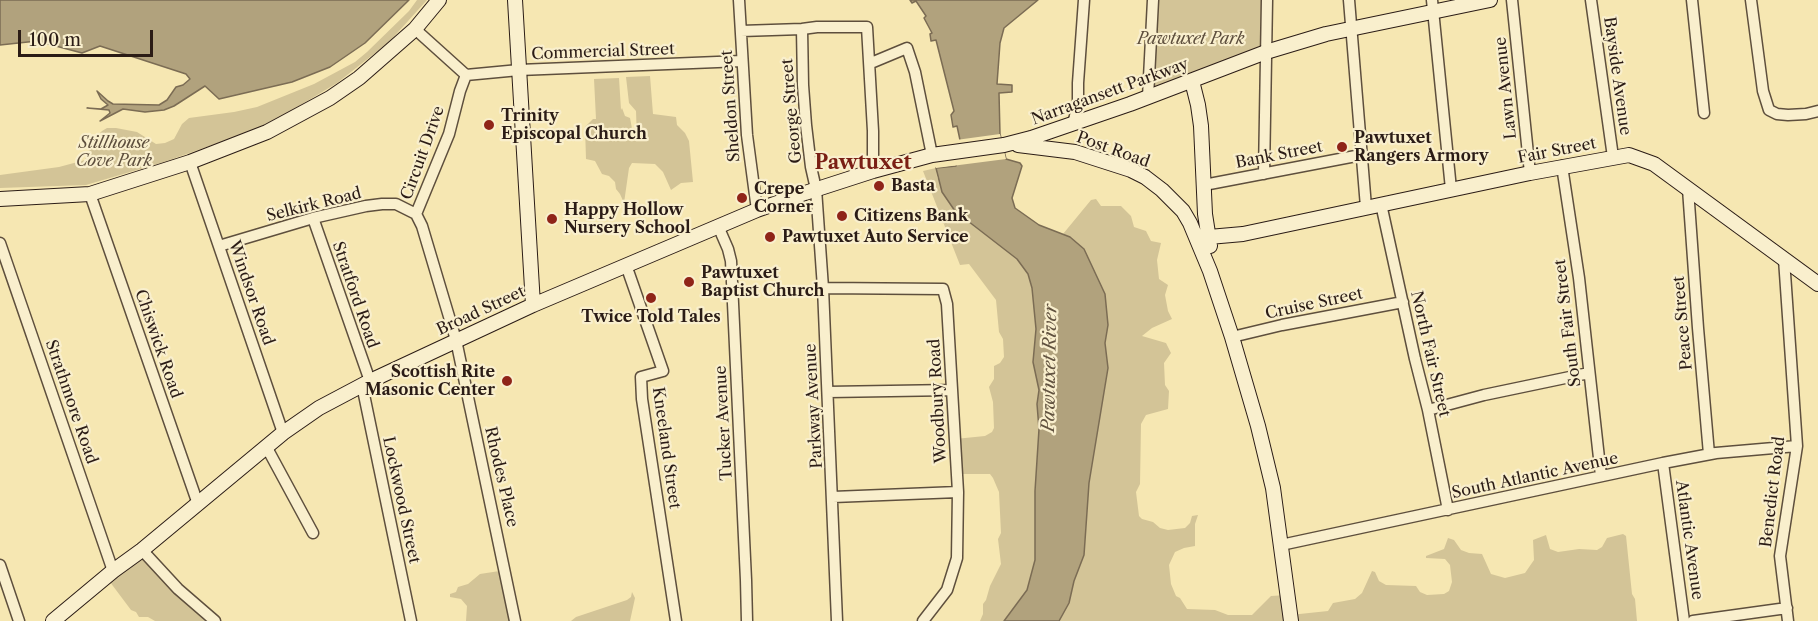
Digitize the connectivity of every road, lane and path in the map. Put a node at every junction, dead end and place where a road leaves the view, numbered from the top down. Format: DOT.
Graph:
graph roads {
  1 [pos="440,0"];
  2 [pos="515,0"];
  3 [pos="739,0"];
  4 [pos="1084,0"];
  5 [pos="1153,0"];
  6 [pos="1267,0"];
  7 [pos="1349,0"];
  8 [pos="1490,0"];
  9 [pos="1512,0"];
  10 [pos="1591,0"];
  11 [pos="1692,0"];
  12 [pos="1751,0"];
  13 [pos="1433,5"];
  14 [pos="1351,28"];
  15 [pos="415,29"];
  16 [pos="802,29"];
  17 [pos="741,31"];
  18 [pos="1266,52"];
  19 [pos="742,61"];
  20 [pos="870,63"];
  21 [pos="519,70"];
  22 [pos="466,75"];
  23 [pos="1192,81"];
  24 [pos="1148,97"];
  25 [pos="1818,111"];
  26 [pos="1704,113"];
  27 [pos="1073,124"];
  28 [pos="1003,145"];
  29 [pos="984,148"];
  30 [pos="1075,152"];
  31 [pos="934,154"];
  32 [pos="1360,155"];
  33 [pos="1612,157"];
  34 [pos="190,162"];
  35 [pos="1562,166"];
  36 [pos="873,171"];
  37 [pos="1530,173"];
  38 [pos="1264,174"];
  39 [pos="1204,184"];
  40 [pos="816,189"];
  41 [pos="1451,189"];
  42 [pos="1688,189"];
  43 [pos="90,194"];
  44 [pos="0,199"];
  45 [pos="1381,204"];
  46 [pos="1366,207"];
  47 [pos="757,210"];
  48 [pos="416,214"];
  49 [pos="313,218"];
  50 [pos="718,226"];
  51 [pos="1203,237"];
  52 [pos="0,243"];
  53 [pos="219,246"];
  54 [pos="1784,259"];
  55 [pos="626,265"];
  56 [pos="1818,284"];
  57 [pos="823,288"];
  58 [pos="1403,302"];
  59 [pos="533,305"];
  60 [pos="1230,332"];
  61 [pos="456,340"];
  62 [pos="1589,373"];
  63 [pos="366,383"];
  64 [pos="952,390"];
  65 [pos="828,392"];
  66 [pos="1428,410"];
  67 [pos="283,434"];
  68 [pos="1797,446"];
  69 [pos="267,448"];
  70 [pos="1709,454"];
  71 [pos="1663,463"];
  72 [pos="1600,476"];
  73 [pos="958,492"];
  74 [pos="833,497"];
  75 [pos="198,504"];
  76 [pos="1448,510"];
  77 [pos="313,533"];
  78 [pos="1281,545"];
  79 [pos="142,550"];
  80 [pos="0,565"];
  81 [pos="113,571"];
  82 [pos="1787,608"];
  83 [pos="19,621"];
  84 [pos="52,621"];
  85 [pos="215,621"];
  86 [pos="411,621"];
  87 [pos="515,621"];
  88 [pos="676,621"];
  89 [pos="747,621"];
  90 [pos="837,621"];
  91 [pos="922,621"];
  92 [pos="1292,621"];
  93 [pos="1684,621"];
  94 [pos="1693,621"];
  95 [pos="1788,621"];
  1 -- 15 [label="street"];
  2 -- 21 [label="street"];
  3 -- 17 [label="street, Sheldon Street"];
  4 -- 27 [label="street"];
  5 -- 24 [label="street"];
  6 -- 18 [label="street"];
  7 -- 14 [label="street"];
  8 -- 13 [label="street, Narragansett Parkway"];
  9 -- 37 [label="street, Lawn Avenue"];
  10 -- 33 [label="street, Bayside Avenue"];
  11 -- 26 [label="street"];
  12 -- 25 [label="street"];
  13 -- 14 [label="street, Narragansett Parkway"];
  13 -- 41 [label="street"];
  14 -- 18 [label="street, Narragansett Parkway"];
  14 -- 32 [label="street"];
  15 -- 22 [label="street"];
  15 -- 34 [label="street"];
  16 -- 17 [label="street"];
  16 -- 20 [label="street"];
  16 -- 40 [label="street, George Street"];
  17 -- 19 [label="street, Sheldon Street"];
  18 -- 23 [label="street, Narragansett Parkway"];
  18 -- 38 [label="street"];
  19 -- 21 [label="street, Commercial Street"];
  19 -- 47 [label="street, Sheldon Street"];
  20 -- 31 [label="street"];
  20 -- 36 [label="street"];
  21 -- 22 [label="street, Commercial Street"];
  21 -- 59 [label="street"];
  22 -- 48 [label="street, Circuit Drive"];
  23 -- 24 [label="street, Narragansett Parkway"];
  23 -- 39 [label="street, Post Road"];
  24 -- 27 [label="street, Narragansett Parkway"];
  27 -- 28 [label="street, Narragansett Parkway"];
  27 -- 30 [label="street"];
  28 -- 29 [label="street, Narragansett Parkway"];
  28 -- 30 [label="street, Post Road"];
  29 -- 31 [label="street, Broad Street"];
  30 -- 51 [label="street, Post Road"];
  31 -- 36 [label="street, Broad Street"];
  32 -- 38 [label="street, Bank Street"];
  32 -- 46 [label="street"];
  33 -- 35 [label="street, Fair Street"];
  33 -- 42 [label="street, Fair Street"];
  34 -- 43 [label="street"];
  34 -- 53 [label="street, Windsor Road"];
  35 -- 37 [label="street, Fair Street"];
  35 -- 62 [label="street, South Fair Street"];
  36 -- 40 [label="street, Broad Street"];
  37 -- 41 [label="street, Fair Street"];
  38 -- 39 [label="street, Bank Street"];
  39 -- 51 [label="street, Post Road"];
  40 -- 47 [label="street, Broad Street"];
  40 -- 57 [label="street, Parkway Avenue"];
  41 -- 45 [label="street, Fair Street"];
  42 -- 54 [label="street, Fair Street"];
  42 -- 70 [label="street, Peace Street"];
  43 -- 44 [label="street"];
  43 -- 75 [label="street, Chiswick Road"];
  45 -- 46 [label="street, Fair Street"];
  45 -- 58 [label="street, North Fair Street"];
  46 -- 51 [label="street, Fair Street"];
  47 -- 50 [label="street, Broad Street"];
  48 -- 49 [label="street, Selkirk Road"];
  48 -- 61 [label="street, Circuit Drive"];
  49 -- 53 [label="street, Selkirk Road"];
  49 -- 63 [label="street, Stratford Road"];
  50 -- 55 [label="street, Broad Street"];
  50 -- 89 [label="street, Tucker Avenue"];
  51 -- 60 [label="street, Post Road"];
  52 -- 81 [label="street, Strathmore Road"];
  53 -- 67 [label="street, Windsor Road"];
  54 -- 56 [label="street, Fair Street"];
  54 -- 68 [label="street, Benedict Road"];
  55 -- 59 [label="street, Broad Street"];
  55 -- 88 [label="street, Kneeland Street"];
  57 -- 64 [label="street, Woodbury Road"];
  57 -- 65 [label="street, Parkway Avenue"];
  58 -- 60 [label="street, Cruise Street"];
  58 -- 66 [label="street, North Fair Street"];
  59 -- 61 [label="street, Broad Street"];
  60 -- 78 [label="street, Post Road"];
  61 -- 63 [label="street, Broad Street"];
  61 -- 87 [label="street, Rhodes Place"];
  62 -- 66 [label="street"];
  62 -- 72 [label="street, South Fair Street"];
  63 -- 67 [label="street, Broad Street"];
  63 -- 86 [label="street, Lockwood Street"];
  64 -- 65 [label="street"];
  64 -- 73 [label="street, Woodbury Road"];
  65 -- 74 [label="street, Parkway Avenue"];
  66 -- 76 [label="street, North Fair Street"];
  67 -- 69 [label="street, Broad Street"];
  68 -- 70 [label="street, South Atlantic Avenue"];
  68 -- 82 [label="street, Benedict Road"];
  69 -- 75 [label="street, Broad Street"];
  69 -- 77 [label="street"];
  70 -- 71 [label="street, South Atlantic Avenue"];
  71 -- 72 [label="street, South Atlantic Avenue"];
  71 -- 93 [label="street, Atlantic Avenue"];
  72 -- 76 [label="street, South Atlantic Avenue"];
  73 -- 74 [label="street"];
  73 -- 91 [label="street, Woodbury Road"];
  74 -- 90 [label="street, Parkway Avenue"];
  75 -- 79 [label="street, Broad Street"];
  76 -- 78 [label="street, South Atlantic Avenue"];
  78 -- 92 [label="street, Post Road"];
  79 -- 81 [label="street, Broad Street"];
  79 -- 85 [label="street"];
  80 -- 83 [label="street"];
  81 -- 84 [label="street, Broad Street"];
  82 -- 94 [label="street"];
  82 -- 95 [label="street, Benedict Road"];
}
